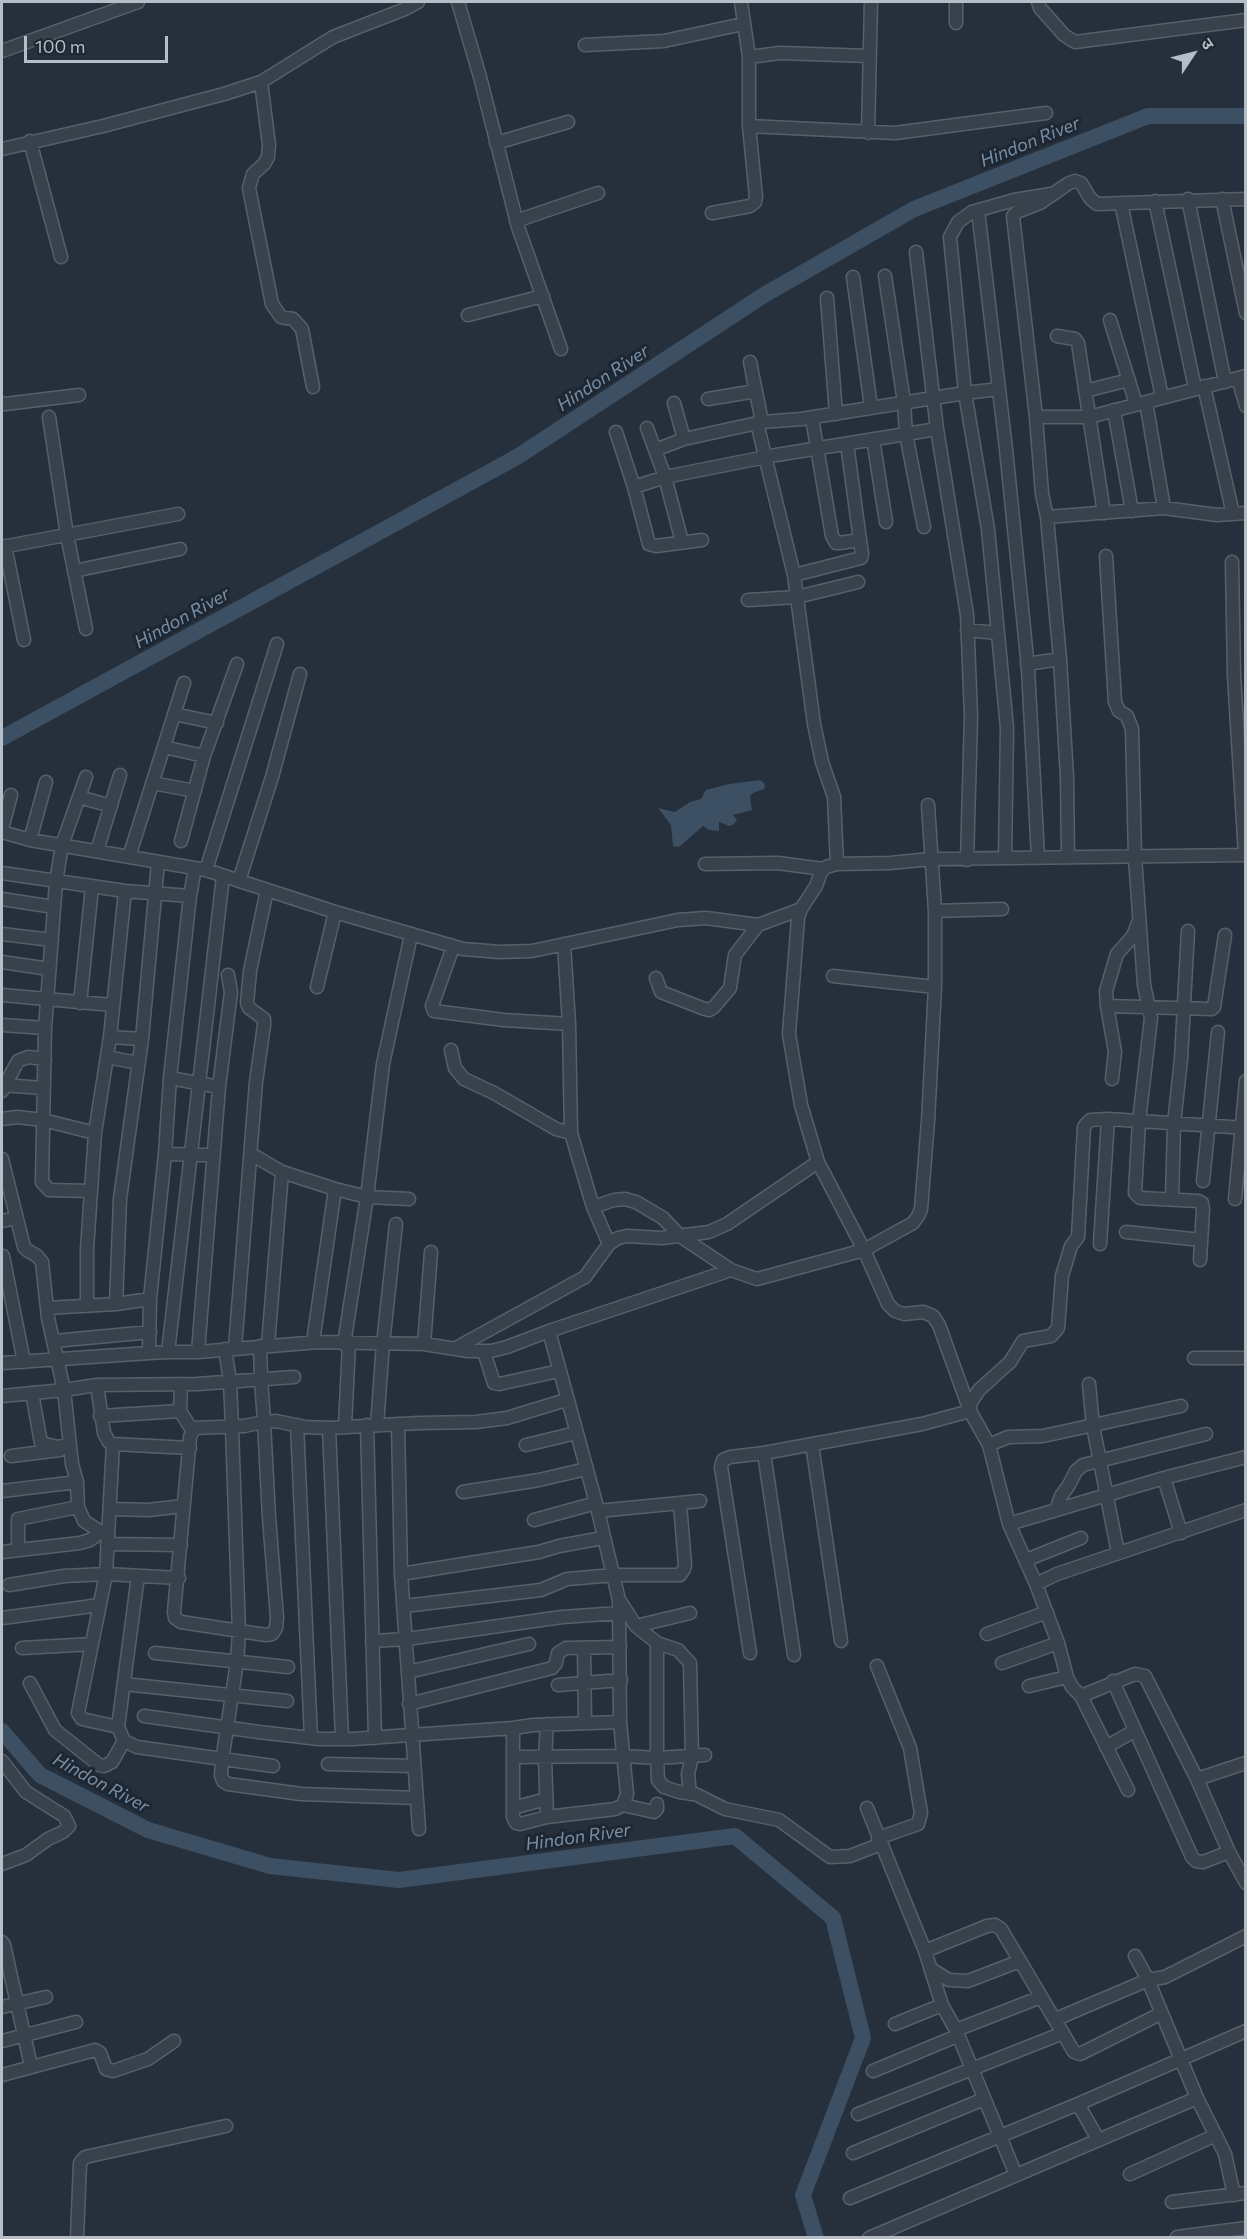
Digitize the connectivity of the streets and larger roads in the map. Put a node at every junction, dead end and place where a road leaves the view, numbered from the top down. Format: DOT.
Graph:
graph roads {
  1 [pos="138,2"];
  2 [pos="418,2"];
  3 [pos="458,2"];
  4 [pos="741,2"];
  5 [pos="871,2"];
  6 [pos="956,2"];
  7 [pos="1038,2"];
  8 [pos="1245,20"];
  9 [pos="956,22"];
  10 [pos="743,24"];
  11 [pos="585,45"];
  12 [pos="2,51"];
  13 [pos="868,56"];
  14 [pos="748,57"];
  15 [pos="261,82"];
  16 [pos="1046,113"];
  17 [pos="568,122"];
  18 [pos="749,126"];
  19 [pos="868,133"];
  20 [pos="30,141"];
  21 [pos="496,143"];
  22 [pos="2,149"];
  23 [pos="598,193"];
  24 [pos="1053,193"];
  25 [pos="1188,199"];
  26 [pos="1245,199"];
  27 [pos="1222,200"];
  28 [pos="1155,201"];
  29 [pos="1121,203"];
  30 [pos="978,210"];
  31 [pos="712,213"];
  32 [pos="516,220"];
  33 [pos="916,252"];
  34 [pos="61,256"];
  35 [pos="853,276"];
  36 [pos="885,276"];
  37 [pos="543,297"];
  38 [pos="827,298"];
  39 [pos="1245,313"];
  40 [pos="468,315"];
  41 [pos="1110,320"];
  42 [pos="1057,336"];
  43 [pos="561,349"];
  44 [pos="750,362"];
  45 [pos="1242,377"];
  46 [pos="1129,380"];
  47 [pos="1225,382"];
  48 [pos="313,387"];
  49 [pos="1199,387"];
  50 [pos="999,390"];
  51 [pos="756,391"];
  52 [pos="1085,391"];
  53 [pos="965,393"];
  54 [pos="78,395"];
  55 [pos="1162,397"];
  56 [pos="934,398"];
  57 [pos="708,399"];
  58 [pos="904,402"];
  59 [pos="2,403"];
  60 [pos="674,403"];
  61 [pos="1141,403"];
  62 [pos="1245,406"];
  63 [pos="871,408"];
  64 [pos="1114,410"];
  65 [pos="836,414"];
  66 [pos="49,417"];
  67 [pos="1036,417"];
  68 [pos="1089,417"];
  69 [pos="812,418"];
  70 [pos="760,423"];
  71 [pos="647,428"];
  72 [pos="937,429"];
  73 [pos="616,432"];
  74 [pos="906,434"];
  75 [pos="684,439"];
  76 [pos="873,439"];
  77 [pos="847,444"];
  78 [pos="818,448"];
  79 [pos="655,450"];
  80 [pos="765,457"];
  81 [pos="665,477"];
  82 [pos="634,487"];
  83 [pos="1164,508"];
  84 [pos="1132,511"];
  85 [pos="1104,513"];
  86 [pos="178,514"];
  87 [pos="1239,514"];
  88 [pos="1047,517"];
  89 [pos="886,522"];
  90 [pos="924,527"];
  91 [pos="67,535"];
  92 [pos="702,540"];
  93 [pos="860,540"];
  94 [pos="682,542"];
  95 [pos="3,546"];
  96 [pos="180,549"];
  97 [pos="1106,556"];
  98 [pos="1232,562"];
  99 [pos="74,571"];
  100 [pos="794,575"];
  101 [pos="858,582"];
  102 [pos="797,597"];
  103 [pos="748,600"];
  104 [pos="86,629"];
  105 [pos="967,630"];
  106 [pos="997,633"];
  107 [pos="24,640"];
  108 [pos="277,644"];
  109 [pos="1060,659"];
  110 [pos="237,664"];
  111 [pos="1028,664"];
  112 [pos="300,674"];
  113 [pos="184,683"];
  114 [pos="174,714"];
  115 [pos="217,723"];
  116 [pos="164,747"];
  117 [pos="204,756"];
  118 [pos="120,775"];
  119 [pos="86,777"];
  120 [pos="46,782"];
  121 [pos="153,783"];
  122 [pos="195,791"];
  123 [pos="11,795"];
  124 [pos="79,797"];
  125 [pos="928,805"];
  126 [pos="111,806"];
  127 [pos="2,831"];
  128 [pos="30,840"];
  129 [pos="181,841"];
  130 [pos="62,846"];
  131 [pos="97,851"];
  132 [pos="1245,855"];
  133 [pos="129,857"];
  134 [pos="1038,857"];
  135 [pos="1068,857"];
  136 [pos="1135,857"];
  137 [pos="1005,858"];
  138 [pos="931,859"];
  139 [pos="967,860"];
  140 [pos="158,862"];
  141 [pos="705,864"];
  142 [pos="837,864"];
  143 [pos="200,869"];
  144 [pos="824,869"];
  145 [pos="2,873"];
  146 [pos="223,876"];
  147 [pos="239,881"];
  148 [pos="56,882"];
  149 [pos="92,887"];
  150 [pos="267,890"];
  151 [pos="125,891"];
  152 [pos="155,892"];
  153 [pos="190,896"];
  154 [pos="2,899"];
  155 [pos="54,907"];
  156 [pos="801,909"];
  157 [pos="1002,909"];
  158 [pos="935,911"];
  159 [pos="335,912"];
  160 [pos="1139,919"];
  161 [pos="758,925"];
  162 [pos="1188,931"];
  163 [pos="2,934"];
  164 [pos="411,935"];
  165 [pos="1225,935"];
  166 [pos="52,940"];
  167 [pos="564,944"];
  168 [pos="453,947"];
  169 [pos="2,962"];
  170 [pos="50,969"];
  171 [pos="250,971"];
  172 [pos="228,975"];
  173 [pos="212,976"];
  174 [pos="833,976"];
  175 [pos="656,978"];
  176 [pos="317,987"];
  177 [pos="935,987"];
  178 [pos="2,995"];
  179 [pos="47,1000"];
  180 [pos="80,1003"];
  181 [pos="112,1005"];
  182 [pos="1107,1006"];
  183 [pos="1148,1007"];
  184 [pos="1183,1009"];
  185 [pos="569,1024"];
  186 [pos="2,1025"];
  187 [pos="45,1028"];
  188 [pos="1218,1032"];
  189 [pos="110,1037"];
  190 [pos="141,1039"];
  191 [pos="451,1050"];
  192 [pos="107,1057"];
  193 [pos="45,1059"];
  194 [pos="138,1063"];
  195 [pos="170,1078"];
  196 [pos="1112,1079"];
  197 [pos="1245,1081"];
  198 [pos="200,1083"];
  199 [pos="3,1087"];
  200 [pos="219,1087"];
  201 [pos="43,1088"];
  202 [pos="2,1119"];
  203 [pos="1108,1119"];
  204 [pos="43,1120"];
  205 [pos="1139,1121"];
  206 [pos="1174,1124"];
  207 [pos="1208,1126"];
  208 [pos="1243,1128"];
  209 [pos="95,1133"];
  210 [pos="571,1133"];
  211 [pos="191,1153"];
  212 [pos="165,1154"];
  213 [pos="251,1154"];
  214 [pos="213,1155"];
  215 [pos="2,1159"];
  216 [pos="818,1162"];
  217 [pos="282,1172"];
  218 [pos="1203,1181"];
  219 [pos="4,1187"];
  220 [pos="335,1188"];
  221 [pos="90,1191"];
  222 [pos="367,1197"];
  223 [pos="1172,1198"];
  224 [pos="409,1199"];
  225 [pos="1235,1199"];
  226 [pos="593,1207"];
  227 [pos="16,1218"];
  228 [pos="2,1221"];
  229 [pos="396,1224"];
  230 [pos="1126,1232"];
  231 [pos="680,1236"];
  232 [pos="1201,1240"];
  233 [pos="609,1244"];
  234 [pos="1100,1244"];
  235 [pos="27,1250"];
  236 [pos="864,1250"];
  237 [pos="431,1252"];
  238 [pos="2,1256"];
  239 [pos="1200,1260"];
  240 [pos="731,1270"];
  241 [pos="150,1299"];
  242 [pos="116,1304"];
  243 [pos="87,1305"];
  244 [pos="46,1308"];
  245 [pos="549,1331"];
  246 [pos="150,1332"];
  247 [pos="54,1341"];
  248 [pos="313,1342"];
  249 [pos="347,1344"];
  250 [pos="382,1344"];
  251 [pos="424,1344"];
  252 [pos="264,1346"];
  253 [pos="230,1348"];
  254 [pos="456,1348"];
  255 [pos="168,1352"];
  256 [pos="198,1352"];
  257 [pos="484,1352"];
  258 [pos="149,1353"];
  259 [pos="1194,1358"];
  260 [pos="1245,1358"];
  261 [pos="58,1360"];
  262 [pos="24,1362"];
  263 [pos="2,1363"];
  264 [pos="559,1371"];
  265 [pos="294,1377"];
  266 [pos="261,1378"];
  267 [pos="230,1381"];
  268 [pos="181,1384"];
  269 [pos="1089,1384"];
  270 [pos="97,1385"];
  271 [pos="64,1390"];
  272 [pos="32,1394"];
  273 [pos="2,1396"];
  274 [pos="566,1400"];
  275 [pos="1182,1406"];
  276 [pos="970,1411"];
  277 [pos="180,1412"];
  278 [pos="100,1416"];
  279 [pos="264,1422"];
  280 [pos="398,1424"];
  281 [pos="297,1425"];
  282 [pos="372,1425"];
  283 [pos="345,1426"];
  284 [pos="1093,1426"];
  285 [pos="232,1427"];
  286 [pos="329,1428"];
  287 [pos="192,1430"];
  288 [pos="576,1433"];
  289 [pos="1206,1434"];
  290 [pos="113,1444"];
  291 [pos="812,1444"];
  292 [pos="526,1445"];
  293 [pos="988,1445"];
  294 [pos="70,1447"];
  295 [pos="190,1448"];
  296 [pos="764,1453"];
  297 [pos="11,1456"];
  298 [pos="1245,1457"];
  299 [pos="1099,1460"];
  300 [pos="586,1469"];
  301 [pos="1164,1478"];
  302 [pos="76,1482"];
  303 [pos="2,1491"];
  304 [pos="463,1492"];
  305 [pos="1105,1495"];
  306 [pos="700,1501"];
  307 [pos="680,1504"];
  308 [pos="183,1506"];
  309 [pos="78,1507"];
  310 [pos="597,1507"];
  311 [pos="111,1509"];
  312 [pos="1056,1510"];
  313 [pos="1245,1510"];
  314 [pos="534,1520"];
  315 [pos="1009,1524"];
  316 [pos="1181,1533"];
  317 [pos="105,1538"];
  318 [pos="603,1538"];
  319 [pos="1081,1538"];
  320 [pos="181,1545"];
  321 [pos="18,1550"];
  322 [pos="2,1552"];
  323 [pos="1118,1553"];
  324 [pos="1026,1560"];
  325 [pos="106,1574"];
  326 [pos="401,1574"];
  327 [pos="614,1575"];
  328 [pos="138,1576"];
  329 [pos="179,1578"];
  330 [pos="1036,1584"];
  331 [pos="9,1585"];
  332 [pos="100,1605"];
  333 [pos="404,1606"];
  334 [pos="620,1607"];
  335 [pos="1047,1612"];
  336 [pos="690,1613"];
  337 [pos="2,1618"];
  338 [pos="636,1626"];
  339 [pos="239,1632"];
  340 [pos="987,1634"];
  341 [pos="406,1639"];
  342 [pos="372,1641"];
  343 [pos="841,1641"];
  344 [pos="657,1643"];
  345 [pos="1059,1643"];
  346 [pos="92,1644"];
  347 [pos="529,1644"];
  348 [pos="620,1647"];
  349 [pos="22,1648"];
  350 [pos="584,1648"];
  351 [pos="155,1653"];
  352 [pos="750,1653"];
  353 [pos="794,1655"];
  354 [pos="237,1662"];
  355 [pos="1002,1663"];
  356 [pos="877,1666"];
  357 [pos="288,1667"];
  358 [pos="408,1672"];
  359 [pos="1067,1677"];
  360 [pos="621,1680"];
  361 [pos="1113,1682"];
  362 [pos="30,1683"];
  363 [pos="584,1683"];
  364 [pos="124,1684"];
  365 [pos="558,1685"];
  366 [pos="1029,1686"];
  367 [pos="233,1694"];
  368 [pos="1081,1696"];
  369 [pos="287,1701"];
  370 [pos="409,1704"];
  371 [pos="144,1716"];
  372 [pos="620,1722"];
  373 [pos="585,1723"];
  374 [pos="548,1724"];
  375 [pos="118,1727"];
  376 [pos="227,1728"];
  377 [pos="513,1728"];
  378 [pos="1134,1731"];
  379 [pos="413,1735"];
  380 [pos="310,1738"];
  381 [pos="375,1738"];
  382 [pos="342,1739"];
  383 [pos="124,1741"];
  384 [pos="1106,1747"];
  385 [pos="705,1755"];
  386 [pos="624,1756"];
  387 [pos="513,1757"];
  388 [pos="692,1757"];
  389 [pos="545,1758"];
  390 [pos="657,1758"];
  391 [pos="2,1761"];
  392 [pos="222,1761"];
  393 [pos="1245,1762"];
  394 [pos="327,1764"];
  395 [pos="273,1766"];
  396 [pos="414,1766"];
  397 [pos="1197,1779"];
  398 [pos="1128,1790"];
  399 [pos="690,1794"];
  400 [pos="416,1798"];
  401 [pos="546,1799"];
  402 [pos="657,1804"];
  403 [pos="623,1805"];
  404 [pos="513,1808"];
  405 [pos="867,1808"];
  406 [pos="547,1817"];
  407 [pos="419,1829"];
  408 [pos="880,1841"];
  409 [pos="1229,1852"];
  410 [pos="2,1864"];
  411 [pos="1245,1883"];
  412 [pos="1245,1936"];
  413 [pos="2,1942"];
  414 [pos="925,1951"];
  415 [pos="1135,1956"];
  416 [pos="1020,1961"];
  417 [pos="931,1969"];
  418 [pos="6,1972"];
  419 [pos="1148,1980"];
  420 [pos="46,1996"];
  421 [pos="1041,1996"];
  422 [pos="17,2004"];
  423 [pos="942,2005"];
  424 [pos="2,2007"];
  425 [pos="1160,2014"];
  426 [pos="1056,2019"];
  427 [pos="76,2022"];
  428 [pos="895,2024"];
  429 [pos="1245,2031"];
  430 [pos="957,2033"];
  431 [pos="1063,2033"];
  432 [pos="24,2035"];
  433 [pos="2,2041"];
  434 [pos="174,2041"];
  435 [pos="1180,2060"];
  436 [pos="31,2066"];
  437 [pos="972,2068"];
  438 [pos="873,2071"];
  439 [pos="2,2075"];
  440 [pos="1197,2098"];
  441 [pos="984,2099"];
  442 [pos="1078,2104"];
  443 [pos="858,2114"];
  444 [pos="226,2126"];
  445 [pos="1216,2135"];
  446 [pos="1000,2137"];
  447 [pos="1098,2139"];
  448 [pos="853,2153"];
  449 [pos="1130,2174"];
  450 [pos="1016,2175"];
  451 [pos="1240,2194"];
  452 [pos="850,2198"];
  453 [pos="1172,2202"];
  454 [pos="1245,2228"];
  455 [pos="1177,2237"];
  456 [pos="77,2238"];
  457 [pos="869,2238"];
  1 -- 12 [label="street"];
  2 -- 15 [label="street"];
  3 -- 21 [label="street"];
  4 -- 10 [label="street"];
  5 -- 13 [label="street"];
  6 -- 9 [label="street"];
  7 -- 8 [label="street"];
  10 -- 11 [label="street"];
  10 -- 14 [label="street"];
  13 -- 14 [label="street"];
  13 -- 19 [label="street"];
  14 -- 18 [label="street"];
  15 -- 20 [label="street"];
  15 -- 48 [label="street"];
  16 -- 19 [label="street"];
  17 -- 21 [label="street"];
  18 -- 19 [label="street"];
  18 -- 31 [label="street"];
  20 -- 22 [label="street"];
  20 -- 34 [label="street"];
  21 -- 32 [label="street"];
  23 -- 32 [label="street"];
  24 -- 29 [label="street"];
  24 -- 30 [label="street"];
  24 -- 67 [label="street"];
  25 -- 27 [label="street"];
  25 -- 28 [label="street"];
  25 -- 47 [label="street"];
  26 -- 27 [label="street"];
  27 -- 39 [label="street"];
  28 -- 29 [label="street"];
  28 -- 49 [label="street"];
  29 -- 55 [label="street"];
  30 -- 50 [label="street"];
  30 -- 53 [label="street"];
  32 -- 37 [label="street"];
  33 -- 56 [label="street"];
  35 -- 63 [label="street"];
  36 -- 58 [label="street"];
  37 -- 40 [label="street"];
  37 -- 43 [label="street"];
  38 -- 65 [label="street"];
  41 -- 46 [label="street"];
  42 -- 52 [label="street"];
  44 -- 51 [label="street"];
  45 -- 47 [label="street"];
  45 -- 62 [label="street"];
  46 -- 52 [label="street"];
  46 -- 61 [label="street"];
  47 -- 49 [label="street"];
  49 -- 55 [label="street"];
  49 -- 87 [label="street"];
  50 -- 53 [label="street"];
  50 -- 111 [label="street"];
  51 -- 57 [label="street"];
  51 -- 70 [label="street"];
  52 -- 68 [label="street"];
  53 -- 56 [label="street"];
  53 -- 106 [label="street"];
  54 -- 59 [label="street"];
  55 -- 61 [label="street"];
  56 -- 58 [label="street"];
  56 -- 72 [label="street"];
  58 -- 63 [label="street"];
  58 -- 74 [label="street"];
  60 -- 75 [label="street"];
  61 -- 64 [label="street"];
  61 -- 83 [label="street"];
  63 -- 65 [label="street"];
  64 -- 68 [label="street"];
  64 -- 84 [label="street"];
  65 -- 69 [label="street"];
  66 -- 91 [label="street"];
  67 -- 68 [label="street"];
  67 -- 88 [label="street"];
  68 -- 85 [label="street"];
  69 -- 70 [label="street"];
  69 -- 78 [label="street"];
  70 -- 75 [label="street"];
  70 -- 80 [label="street"];
  71 -- 79 [label="street"];
  72 -- 74 [label="street"];
  72 -- 105 [label="street"];
  73 -- 82 [label="street"];
  74 -- 76 [label="street"];
  74 -- 90 [label="street"];
  75 -- 79 [label="street"];
  76 -- 77 [label="street"];
  76 -- 89 [label="street"];
  77 -- 78 [label="street"];
  77 -- 93 [label="street"];
  78 -- 80 [label="street"];
  78 -- 93 [label="street"];
  79 -- 81 [label="street"];
  80 -- 81 [label="street"];
  80 -- 100 [label="street"];
  81 -- 82 [label="street"];
  81 -- 94 [label="street"];
  82 -- 94 [label="street"];
  83 -- 84 [label="street"];
  83 -- 87 [label="street"];
  84 -- 85 [label="street"];
  85 -- 88 [label="street"];
  86 -- 91 [label="street"];
  88 -- 109 [label="street"];
  91 -- 95 [label="street"];
  91 -- 99 [label="street"];
  92 -- 94 [label="street"];
  93 -- 100 [label="street"];
  95 -- 107 [label="street"];
  96 -- 99 [label="street"];
  97 -- 136 [label="street"];
  98 -- 132 [label="street"];
  99 -- 104 [label="street"];
  100 -- 102 [label="street"];
  101 -- 102 [label="street"];
  102 -- 103 [label="street"];
  102 -- 142 [label="street"];
  105 -- 106 [label="street"];
  105 -- 139 [label="street"];
  106 -- 137 [label="street"];
  108 -- 143 [label="street"];
  109 -- 111 [label="street"];
  109 -- 135 [label="street"];
  110 -- 115 [label="street"];
  111 -- 134 [label="street"];
  112 -- 147 [label="street"];
  113 -- 114 [label="street"];
  114 -- 115 [label="street"];
  114 -- 116 [label="street"];
  115 -- 117 [label="street"];
  116 -- 117 [label="street"];
  116 -- 121 [label="street"];
  117 -- 122 [label="street"];
  118 -- 126 [label="street"];
  119 -- 124 [label="street"];
  120 -- 128 [label="street"];
  121 -- 122 [label="street"];
  121 -- 133 [label="street"];
  122 -- 129 [label="street"];
  123 -- 127 [label="street"];
  124 -- 126 [label="street"];
  124 -- 130 [label="street"];
  125 -- 138 [label="street"];
  126 -- 131 [label="street"];
  127 -- 128 [label="street"];
  128 -- 130 [label="street"];
  130 -- 131 [label="street"];
  130 -- 148 [label="street"];
  131 -- 133 [label="street"];
  132 -- 136 [label="street"];
  133 -- 140 [label="street"];
  134 -- 135 [label="street"];
  134 -- 137 [label="street"];
  135 -- 136 [label="street"];
  136 -- 160 [label="street"];
  137 -- 139 [label="street"];
  138 -- 139 [label="street"];
  138 -- 142 [label="street"];
  138 -- 158 [label="street"];
  140 -- 143 [label="street"];
  140 -- 152 [label="street"];
  141 -- 144 [label="street"];
  142 -- 144 [label="street"];
  143 -- 146 [label="street"];
  143 -- 153 [label="street"];
  144 -- 156 [label="street"];
  145 -- 148 [label="street"];
  146 -- 147 [label="street"];
  146 -- 173 [label="street"];
  147 -- 150 [label="street"];
  148 -- 149 [label="street"];
  148 -- 155 [label="street"];
  149 -- 151 [label="street"];
  149 -- 180 [label="street"];
  150 -- 159 [label="street"];
  150 -- 171 [label="street"];
  151 -- 152 [label="street"];
  151 -- 181 [label="street"];
  152 -- 153 [label="street"];
  152 -- 190 [label="street"];
  153 -- 195 [label="street"];
  154 -- 155 [label="street"];
  155 -- 166 [label="street"];
  156 -- 161 [label="street"];
  156 -- 216 [label="street"];
  157 -- 158 [label="street"];
  158 -- 177 [label="street"];
  159 -- 164 [label="street"];
  159 -- 176 [label="street"];
  160 -- 182 [label="street"];
  160 -- 183 [label="street"];
  161 -- 167 [label="street"];
  161 -- 175 [label="street"];
  162 -- 184 [label="street"];
  163 -- 166 [label="street"];
  164 -- 168 [label="street"];
  164 -- 222 [label="street"];
  165 -- 184 [label="street"];
  166 -- 170 [label="street"];
  167 -- 168 [label="street"];
  167 -- 185 [label="street"];
  168 -- 185 [label="street"];
  169 -- 170 [label="street"];
  170 -- 179 [label="street"];
  171 -- 172 [label="street"];
  171 -- 213 [label="street"];
  172 -- 173 [label="street"];
  172 -- 200 [label="street"];
  173 -- 198 [label="street"];
  174 -- 177 [label="street"];
  177 -- 236 [label="street"];
  178 -- 179 [label="street"];
  179 -- 180 [label="street"];
  179 -- 187 [label="street"];
  180 -- 181 [label="street"];
  181 -- 189 [label="street"];
  182 -- 183 [label="street"];
  182 -- 196 [label="street"];
  183 -- 184 [label="street"];
  183 -- 205 [label="street"];
  184 -- 206 [label="street"];
  185 -- 210 [label="street"];
  186 -- 187 [label="street"];
  187 -- 193 [label="street"];
  188 -- 207 [label="street"];
  189 -- 190 [label="street"];
  189 -- 192 [label="street"];
  190 -- 194 [label="street"];
  191 -- 210 [label="street"];
  192 -- 194 [label="street"];
  192 -- 209 [label="street"];
  193 -- 199 [label="street"];
  193 -- 201 [label="street"];
  194 -- 242 [label="street"];
  195 -- 198 [label="street"];
  195 -- 212 [label="street"];
  197 -- 208 [label="street"];
  198 -- 200 [label="street"];
  198 -- 211 [label="street"];
  199 -- 201 [label="street"];
  200 -- 214 [label="street"];
  201 -- 204 [label="street"];
  202 -- 204 [label="street"];
  203 -- 205 [label="street"];
  203 -- 234 [label="street"];
  203 -- 276 [label="street"];
  204 -- 209 [label="street"];
  204 -- 221 [label="street"];
  205 -- 206 [label="street"];
  205 -- 223 [label="street"];
  206 -- 207 [label="street"];
  206 -- 223 [label="street"];
  207 -- 208 [label="street"];
  207 -- 218 [label="street"];
  208 -- 225 [label="street"];
  209 -- 221 [label="street"];
  210 -- 226 [label="street"];
  211 -- 212 [label="street"];
  211 -- 214 [label="street"];
  211 -- 255 [label="street"];
  212 -- 241 [label="street"];
  213 -- 217 [label="street"];
  213 -- 253 [label="street"];
  214 -- 256 [label="street"];
  215 -- 219 [label="street"];
  216 -- 231 [label="street"];
  216 -- 236 [label="street"];
  217 -- 220 [label="street"];
  217 -- 252 [label="street"];
  219 -- 227 [label="street"];
  220 -- 222 [label="street"];
  220 -- 248 [label="street"];
  221 -- 243 [label="street"];
  222 -- 224 [label="street"];
  222 -- 249 [label="street"];
  223 -- 232 [label="street"];
  226 -- 231 [label="street"];
  226 -- 233 [label="street"];
  227 -- 228 [label="street"];
  227 -- 235 [label="street"];
  229 -- 250 [label="street"];
  230 -- 232 [label="street"];
  231 -- 233 [label="street"];
  231 -- 240 [label="street"];
  232 -- 239 [label="street"];
  233 -- 254 [label="street"];
  235 -- 238 [label="street"];
  235 -- 244 [label="street"];
  236 -- 240 [label="street"];
  236 -- 276 [label="street"];
  237 -- 251 [label="street"];
  238 -- 262 [label="street"];
  240 -- 245 [label="street"];
  241 -- 242 [label="street"];
  241 -- 246 [label="street"];
  242 -- 243 [label="street"];
  243 -- 244 [label="street"];
  244 -- 247 [label="street"];
  245 -- 257 [label="street"];
  245 -- 264 [label="street"];
  246 -- 247 [label="street"];
  246 -- 258 [label="street"];
  247 -- 261 [label="street"];
  248 -- 249 [label="street"];
  248 -- 252 [label="street"];
  249 -- 250 [label="street"];
  249 -- 283 [label="street"];
  250 -- 251 [label="street"];
  250 -- 282 [label="street"];
  251 -- 254 [label="street"];
  252 -- 253 [label="street"];
  252 -- 266 [label="street"];
  253 -- 256 [label="street"];
  253 -- 267 [label="street"];
  254 -- 257 [label="street"];
  255 -- 256 [label="street"];
  255 -- 258 [label="street"];
  257 -- 264 [label="street"];
  258 -- 261 [label="street"];
  259 -- 260 [label="street"];
  261 -- 262 [label="street"];
  261 -- 271 [label="street"];
  262 -- 263 [label="street"];
  264 -- 274 [label="street"];
  265 -- 266 [label="street"];
  266 -- 267 [label="street"];
  266 -- 279 [label="street"];
  267 -- 268 [label="street"];
  267 -- 285 [label="street"];
  268 -- 270 [label="street"];
  268 -- 277 [label="street"];
  269 -- 284 [label="street"];
  270 -- 271 [label="street"];
  270 -- 278 [label="street"];
  271 -- 272 [label="street"];
  271 -- 294 [label="street"];
  272 -- 273 [label="street"];
  272 -- 294 [label="street"];
  274 -- 280 [label="street"];
  274 -- 288 [label="street"];
  275 -- 284 [label="street"];
  276 -- 291 [label="street"];
  276 -- 293 [label="street"];
  277 -- 278 [label="street"];
  277 -- 287 [label="street"];
  278 -- 290 [label="street"];
  279 -- 281 [label="street"];
  279 -- 285 [label="street"];
  279 -- 339 [label="street"];
  280 -- 282 [label="street"];
  280 -- 326 [label="street"];
  281 -- 286 [label="street"];
  281 -- 380 [label="street"];
  282 -- 283 [label="street"];
  282 -- 342 [label="street"];
  283 -- 286 [label="street"];
  284 -- 293 [label="street"];
  284 -- 299 [label="street"];
  285 -- 287 [label="street"];
  285 -- 339 [label="street"];
  286 -- 382 [label="street"];
  287 -- 295 [label="street"];
  288 -- 292 [label="street"];
  288 -- 300 [label="street"];
  289 -- 299 [label="street"];
  290 -- 295 [label="street"];
  290 -- 311 [label="street"];
  291 -- 296 [label="street"];
  291 -- 343 [label="street"];
  293 -- 315 [label="street"];
  294 -- 297 [label="street"];
  294 -- 302 [label="street"];
  295 -- 308 [label="street"];
  296 -- 352 [label="street"];
  296 -- 353 [label="street"];
  298 -- 301 [label="street"];
  299 -- 305 [label="street"];
  299 -- 312 [label="street"];
  300 -- 304 [label="street"];
  300 -- 310 [label="street"];
  301 -- 305 [label="street"];
  301 -- 316 [label="street"];
  302 -- 303 [label="street"];
  302 -- 309 [label="street"];
  305 -- 312 [label="street"];
  305 -- 323 [label="street"];
  306 -- 307 [label="street"];
  307 -- 310 [label="street"];
  307 -- 327 [label="street"];
  308 -- 311 [label="street"];
  308 -- 320 [label="street"];
  309 -- 317 [label="street"];
  309 -- 321 [label="street"];
  310 -- 314 [label="street"];
  310 -- 318 [label="street"];
  311 -- 317 [label="street"];
  312 -- 315 [label="street"];
  313 -- 316 [label="street"];
  315 -- 324 [label="street"];
  316 -- 323 [label="street"];
  317 -- 320 [label="street"];
  317 -- 321 [label="street"];
  317 -- 325 [label="street"];
  318 -- 326 [label="street"];
  318 -- 327 [label="street"];
  319 -- 324 [label="street"];
  320 -- 329 [label="street"];
  321 -- 322 [label="street"];
  323 -- 330 [label="street"];
  324 -- 330 [label="street"];
  325 -- 328 [label="street"];
  325 -- 331 [label="street"];
  325 -- 332 [label="street"];
  326 -- 333 [label="street"];
  327 -- 333 [label="street"];
  327 -- 334 [label="street"];
  328 -- 329 [label="street"];
  328 -- 364 [label="street"];
  329 -- 339 [label="street"];
  330 -- 335 [label="street"];
  332 -- 337 [label="street"];
  332 -- 346 [label="street"];
  333 -- 341 [label="street"];
  334 -- 338 [label="street"];
  334 -- 341 [label="street"];
  334 -- 348 [label="street"];
  335 -- 340 [label="street"];
  335 -- 345 [label="street"];
  336 -- 338 [label="street"];
  338 -- 344 [label="street"];
  339 -- 354 [label="street"];
  341 -- 342 [label="street"];
  341 -- 358 [label="street"];
  342 -- 381 [label="street"];
  344 -- 388 [label="street"];
  344 -- 390 [label="street"];
  345 -- 355 [label="street"];
  345 -- 359 [label="street"];
  346 -- 349 [label="street"];
  346 -- 375 [label="street"];
  347 -- 358 [label="street"];
  348 -- 350 [label="street"];
  348 -- 360 [label="street"];
  350 -- 363 [label="street"];
  350 -- 370 [label="street"];
  351 -- 354 [label="street"];
  354 -- 357 [label="street"];
  354 -- 367 [label="street"];
  356 -- 408 [label="street"];
  358 -- 370 [label="street"];
  359 -- 366 [label="street"];
  359 -- 368 [label="street"];
  360 -- 363 [label="street"];
  360 -- 372 [label="street"];
  361 -- 368 [label="street"];
  361 -- 378 [label="street"];
  361 -- 397 [label="street"];
  362 -- 383 [label="street"];
  363 -- 365 [label="street"];
  363 -- 373 [label="street"];
  364 -- 367 [label="street"];
  364 -- 375 [label="street"];
  367 -- 369 [label="street"];
  367 -- 376 [label="street"];
  368 -- 384 [label="street"];
  370 -- 379 [label="street"];
  371 -- 376 [label="street"];
  372 -- 373 [label="street"];
  372 -- 386 [label="street"];
  373 -- 374 [label="street"];
  374 -- 377 [label="street"];
  374 -- 389 [label="street"];
  375 -- 383 [label="street"];
  376 -- 380 [label="street"];
  376 -- 392 [label="street"];
  377 -- 379 [label="street"];
  377 -- 387 [label="street"];
  378 -- 384 [label="street"];
  378 -- 409 [label="street"];
  379 -- 381 [label="street"];
  379 -- 396 [label="street"];
  380 -- 382 [label="street"];
  381 -- 382 [label="street"];
  383 -- 392 [label="street"];
  384 -- 398 [label="street"];
  385 -- 388 [label="street"];
  386 -- 389 [label="street"];
  386 -- 390 [label="street"];
  386 -- 403 [label="street"];
  387 -- 389 [label="street"];
  387 -- 404 [label="street"];
  388 -- 390 [label="street"];
  388 -- 399 [label="street"];
  389 -- 401 [label="street"];
  390 -- 399 [label="street"];
  391 -- 410 [label="street"];
  392 -- 395 [label="street"];
  392 -- 400 [label="street"];
  393 -- 397 [label="street"];
  394 -- 396 [label="street"];
  396 -- 400 [label="street"];
  397 -- 409 [label="street"];
  399 -- 408 [label="street"];
  400 -- 407 [label="street"];
  401 -- 404 [label="street"];
  401 -- 406 [label="street"];
  402 -- 403 [label="street"];
  403 -- 406 [label="street"];
  404 -- 406 [label="street"];
  405 -- 408 [label="street"];
  408 -- 414 [label="street"];
  409 -- 411 [label="street"];
  412 -- 419 [label="street"];
  413 -- 418 [label="street"];
  414 -- 416 [label="street"];
  414 -- 417 [label="street"];
  415 -- 419 [label="street"];
  416 -- 417 [label="street"];
  416 -- 421 [label="street"];
  417 -- 423 [label="street"];
  418 -- 422 [label="street"];
  419 -- 425 [label="street"];
  419 -- 426 [label="street"];
  420 -- 422 [label="street"];
  421 -- 426 [label="street"];
  421 -- 430 [label="street"];
  422 -- 424 [label="street"];
  422 -- 432 [label="street"];
  423 -- 428 [label="street"];
  423 -- 430 [label="street"];
  425 -- 431 [label="street"];
  425 -- 435 [label="street"];
  426 -- 431 [label="street"];
  427 -- 432 [label="street"];
  429 -- 435 [label="street"];
  430 -- 437 [label="street"];
  430 -- 438 [label="street"];
  431 -- 437 [label="street"];
  432 -- 433 [label="street"];
  432 -- 436 [label="street"];
  434 -- 436 [label="street"];
  435 -- 440 [label="street"];
  435 -- 442 [label="street"];
  436 -- 439 [label="street"];
  437 -- 441 [label="street"];
  437 -- 443 [label="street"];
  440 -- 445 [label="street"];
  440 -- 447 [label="street"];
  441 -- 446 [label="street"];
  441 -- 448 [label="street"];
  442 -- 446 [label="street"];
  442 -- 447 [label="street"];
  444 -- 456 [label="street"];
  445 -- 449 [label="street"];
  445 -- 451 [label="street"];
  446 -- 450 [label="street"];
  446 -- 452 [label="street"];
  447 -- 450 [label="street"];
  450 -- 457 [label="street"];
  451 -- 453 [label="street"];
  454 -- 455 [label="street"];
}
